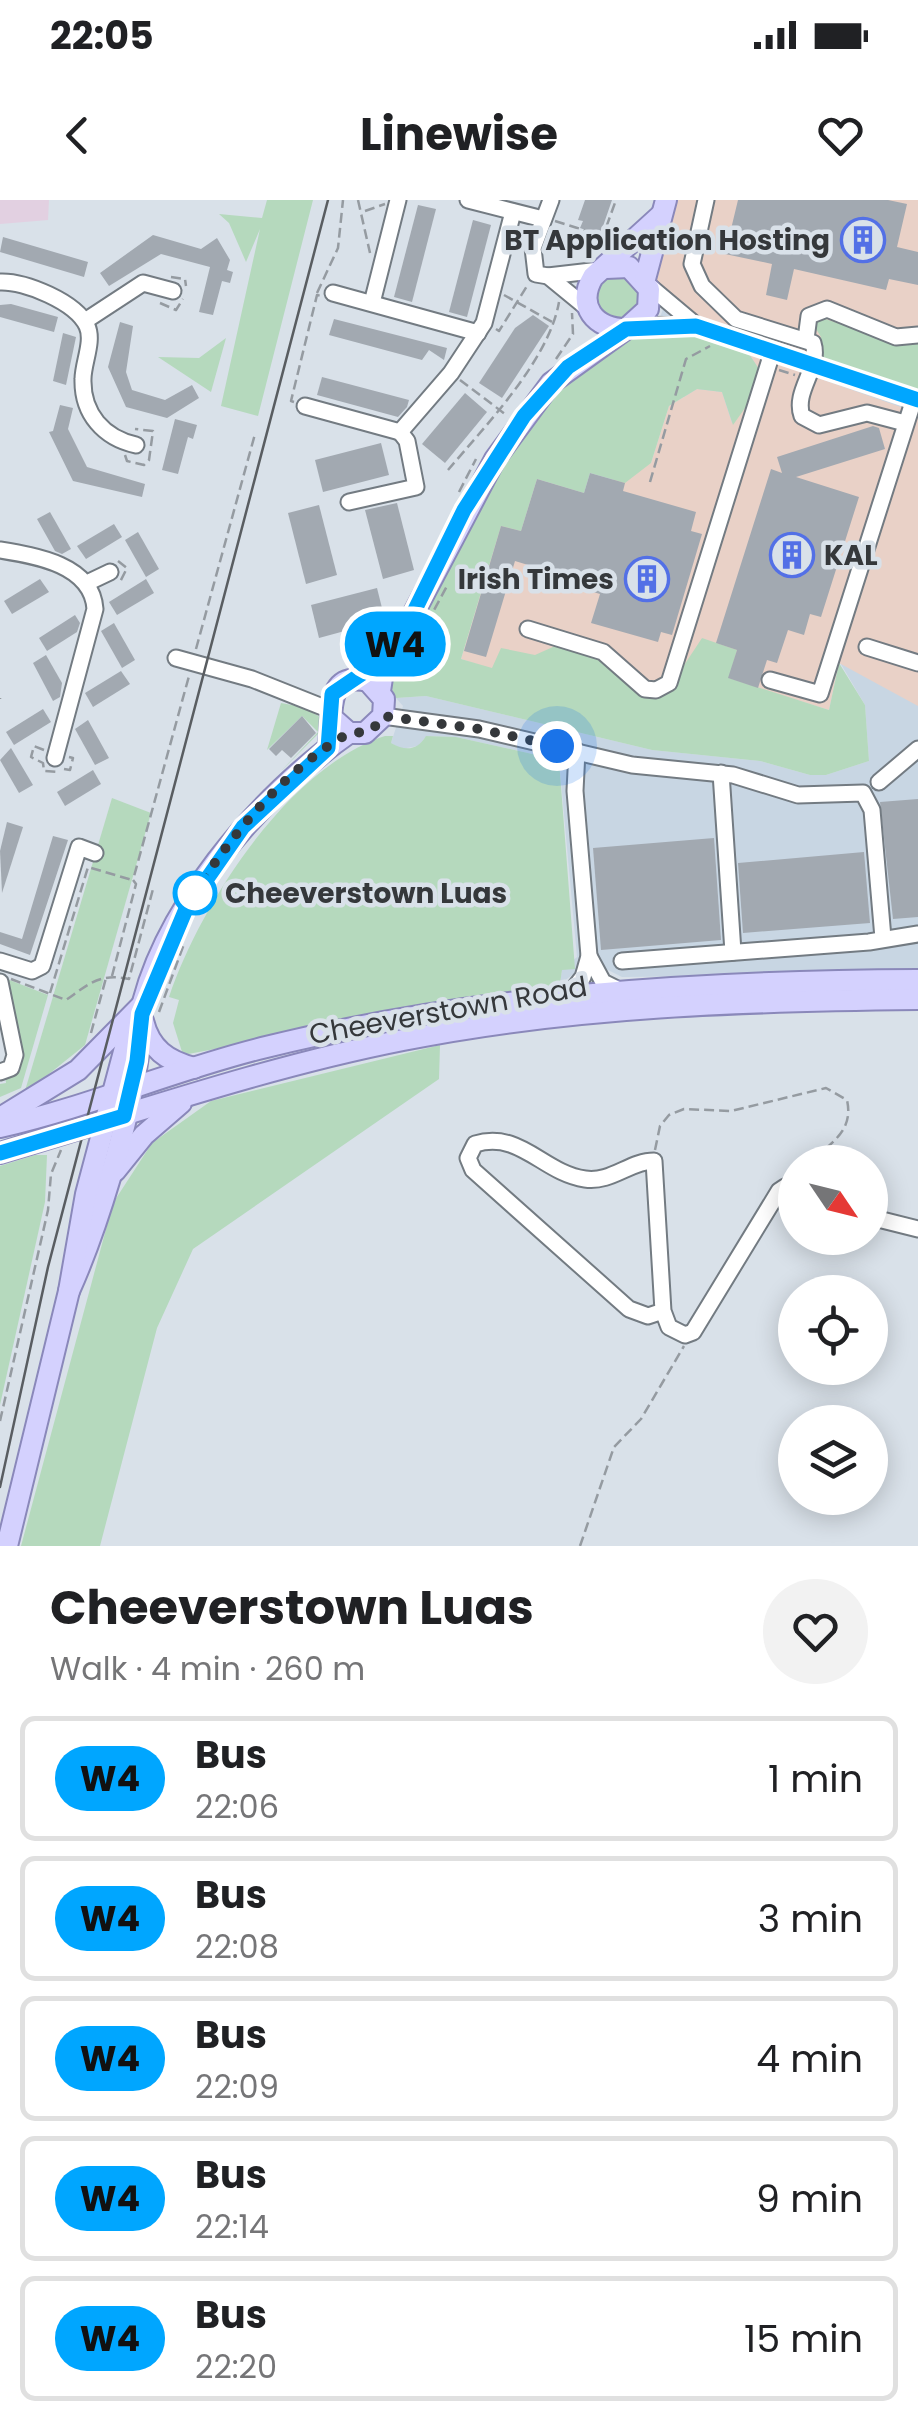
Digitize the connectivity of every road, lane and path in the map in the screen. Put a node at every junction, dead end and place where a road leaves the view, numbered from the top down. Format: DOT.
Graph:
graph roads {
  1 [pos="343,200"];
  2 [pos="358,200"];
  3 [pos="468,200"];
  4 [pos="550,200"];
  5 [pos="616,200"];
  6 [pos="706,200"];
  7 [pos="397,203"];
  8 [pos="663,208"];
  9 [pos="363,212"];
  10 [pos="513,212"];
  11 [pos="544,218"];
  12 [pos="603,269"];
  13 [pos="380,270"];
  14 [pos="542,275"];
  15 [pos="0,282"];
  16 [pos="646,282"];
  17 [pos="492,291"];
  18 [pos="174,292"];
  19 [pos="325,294"];
  20 [pos="562,300"];
  21 [pos="372,303"];
  22 [pos="518,303"];
  23 [pos="588,310"];
  24 [pos="555,324"];
  25 [pos="696,326"];
  26 [pos="630,327"];
  27 [pos="481,328"];
  28 [pos="86,330"];
  29 [pos="918,334"];
  30 [pos="806,339"];
  31 [pos="711,345"];
  32 [pos="772,353"];
  33 [pos="568,367"];
  34 [pos="811,367"];
  35 [pos="451,373"];
  36 [pos="916,400"];
  37 [pos="305,406"];
  38 [pos="499,410"];
  39 [pos="506,415"];
  40 [pos="905,423"];
  41 [pos="400,432"];
  42 [pos="136,445"];
  43 [pos="448,470"];
  44 [pos="650,482"];
  45 [pos="349,502"];
  46 [pos="15,536"];
  47 [pos="8,552"];
  48 [pos="111,571"];
  49 [pos="89,582"];
  50 [pos="448,583"];
  51 [pos="528,630"];
  52 [pos="418,638"];
  53 [pos="867,647"];
  54 [pos="176,658"];
  55 [pos="385,658"];
  56 [pos="918,663"];
  57 [pos="360,679"];
  58 [pos="770,680"];
  59 [pos="338,686"];
  60 [pos="380,691"];
  61 [pos="306,698"];
  62 [pos="331,714"];
  63 [pos="383,716"];
  64 [pos="349,733"];
  65 [pos="328,748"];
  66 [pos="918,749"];
  67 [pos="577,751"];
  68 [pos="56,752"];
  69 [pos="720,773"];
  70 [pos="879,782"];
  71 [pos="96,852"];
  72 [pos="153,889"];
  73 [pos="918,934"];
  74 [pos="883,938"];
  75 [pos="186,941"];
  76 [pos="734,952"];
  77 [pos="589,956"];
  78 [pos="622,961"];
  79 [pos="1,973"];
  80 [pos="109,976"];
  81 [pos="918,980"];
  82 [pos="620,991"];
  83 [pos="50,994"];
  84 [pos="568,996"];
  85 [pos="918,999"];
  86 [pos="146,1016"];
  87 [pos="86,1048"];
  88 [pos="194,1068"];
  89 [pos="0,1072"];
  90 [pos="121,1091"];
  91 [pos="195,1093"];
  92 [pos="0,1118"];
  93 [pos="114,1118"];
  94 [pos="0,1128"];
  95 [pos="63,1144"];
  96 [pos="830,1145"];
  97 [pos="0,1153"];
  98 [pos="654,1161"];
  99 [pos="105,1186"];
  100 [pos="778,1193"];
  101 [pos="888,1222"];
  102 [pos="918,1229"];
  103 [pos="68,1291"];
  104 [pos="663,1311"];
  105 [pos="686,1334"];
  106 [pos="0,1421"];
  107 [pos="7,1546"];
  108 [pos="580,1546"];
  1 -- 19 [label="path"];
  2 -- 9 [label="path"];
  3 -- 10 [label="street"];
  4 -- 11 [label="street"];
  5 -- 11 [label="path"];
  6 -- 30 [label="street"];
  7 -- 9 [label="path"];
  7 -- 13 [label="street"];
  8 -- 12 [label="main road"];
  8 -- 16 [label="main road"];
  9 -- 13 [label="path"];
  10 -- 11 [label="street"];
  10 -- 17 [label="street"];
  11 -- 14 [label="street"];
  12 -- 14 [label="street"];
  12 -- 16 [label="main road"];
  12 -- 23 [label="main road"];
  13 -- 21 [label="street"];
  14 -- 22 [label="path"];
  14 -- 23 [label="street"];
  15 -- 28 [label="street"];
  16 -- 25 [label="street"];
  16 -- 26 [label="main road"];
  17 -- 22 [label="path"];
  17 -- 27 [label="street"];
  18 -- 28 [label="street"];
  19 -- 21 [label="street"];
  19 -- 37 [label="path"];
  20 -- 24 [label="path"];
  21 -- 27 [label="street"];
  22 -- 24 [label="path"];
  22 -- 27 [label="path"];
  23 -- 26 [label="main road"];
  23 -- 33 [label="main road"];
  24 -- 38 [label="path"];
  25 -- 26 [label="street"];
  25 -- 32 [label="street"];
  26 -- 33 [label="main road"];
  27 -- 35 [label="street"];
  28 -- 42 [label="street"];
  29 -- 30 [label="street"];
  30 -- 34 [label="street"];
  31 -- 44 [label="path"];
  32 -- 34 [label="street"];
  32 -- 51 [label="street"];
  33 -- 55 [label="main road"];
  34 -- 36 [label="street"];
  34 -- 40 [label="street"];
  35 -- 38 [label="path"];
  35 -- 41 [label="street"];
  36 -- 40 [label="street"];
  37 -- 41 [label="street"];
  38 -- 39 [label="path"];
  38 -- 43 [label="path"];
  40 -- 58 [label="street"];
  41 -- 45 [label="street"];
  46 -- 47 [label="street"];
  47 -- 49 [label="street"];
  48 -- 49 [label="street"];
  49 -- 68 [label="street"];
  50 -- 52 [label="path"];
  53 -- 56 [label="street"];
  54 -- 61 [label="street"];
  55 -- 57 [label="main road"];
  55 -- 60 [label="main road"];
  57 -- 59 [label="main road"];
  57 -- 60 [label="main road"];
  59 -- 61 [label="street"];
  59 -- 62 [label="main road"];
  60 -- 63 [label="main road"];
  61 -- 62 [label="street"];
  62 -- 64 [label="main road"];
  62 -- 65 [label="main road"];
  63 -- 64 [label="main road"];
  63 -- 67 [label="street"];
  64 -- 65 [label="main road"];
  65 -- 86 [label="main road"];
  66 -- 70 [label="street"];
  67 -- 69 [label="street"];
  67 -- 77 [label="street"];
  68 -- 68 [label="path"];
  69 -- 74 [label="street"];
  69 -- 76 [label="street"];
  71 -- 79 [label="street"];
  72 -- 80 [label="path"];
  73 -- 74 [label="street"];
  74 -- 76 [label="street"];
  75 -- 86 [label="path"];
  76 -- 78 [label="street"];
  77 -- 82 [label="street"];
  77 -- 84 [label="street"];
  79 -- 83 [label="path"];
  79 -- 89 [label="street"];
  80 -- 83 [label="path"];
  80 -- 83 [label="path"];
  80 -- 87 [label="path"];
  81 -- 82 [label="main road, Cheeverstown Road"];
  82 -- 84 [label="main road, Cheeverstown Road"];
  84 -- 88 [label="main road, Cheeverstown Road"];
  85 -- 91 [label="main road, Cheeverstown Road"];
  86 -- 88 [label="main road"];
  86 -- 90 [label="main road"];
  86 -- 92 [label="main road"];
  88 -- 90 [label="main road, Cheeverstown Road"];
  90 -- 93 [label="main road"];
  90 -- 94 [label="main road, Cheeverstown Road"];
  91 -- 93 [label="main road, Cheeverstown Road"];
  91 -- 99 [label="main road"];
  93 -- 97 [label="main road, Cheeverstown Road"];
  93 -- 99 [label="main road"];
  93 -- 103 [label="main road"];
  95 -- 106 [label="path"];
  96 -- 98 [label="path"];
  98 -- 104 [label="street"];
  98 -- 104 [label="street"];
  99 -- 103 [label="main road"];
  100 -- 105 [label="street"];
  101 -- 102 [label="street"];
  103 -- 107 [label="main road"];
  104 -- 105 [label="street"];
  105 -- 108 [label="path"];
}
